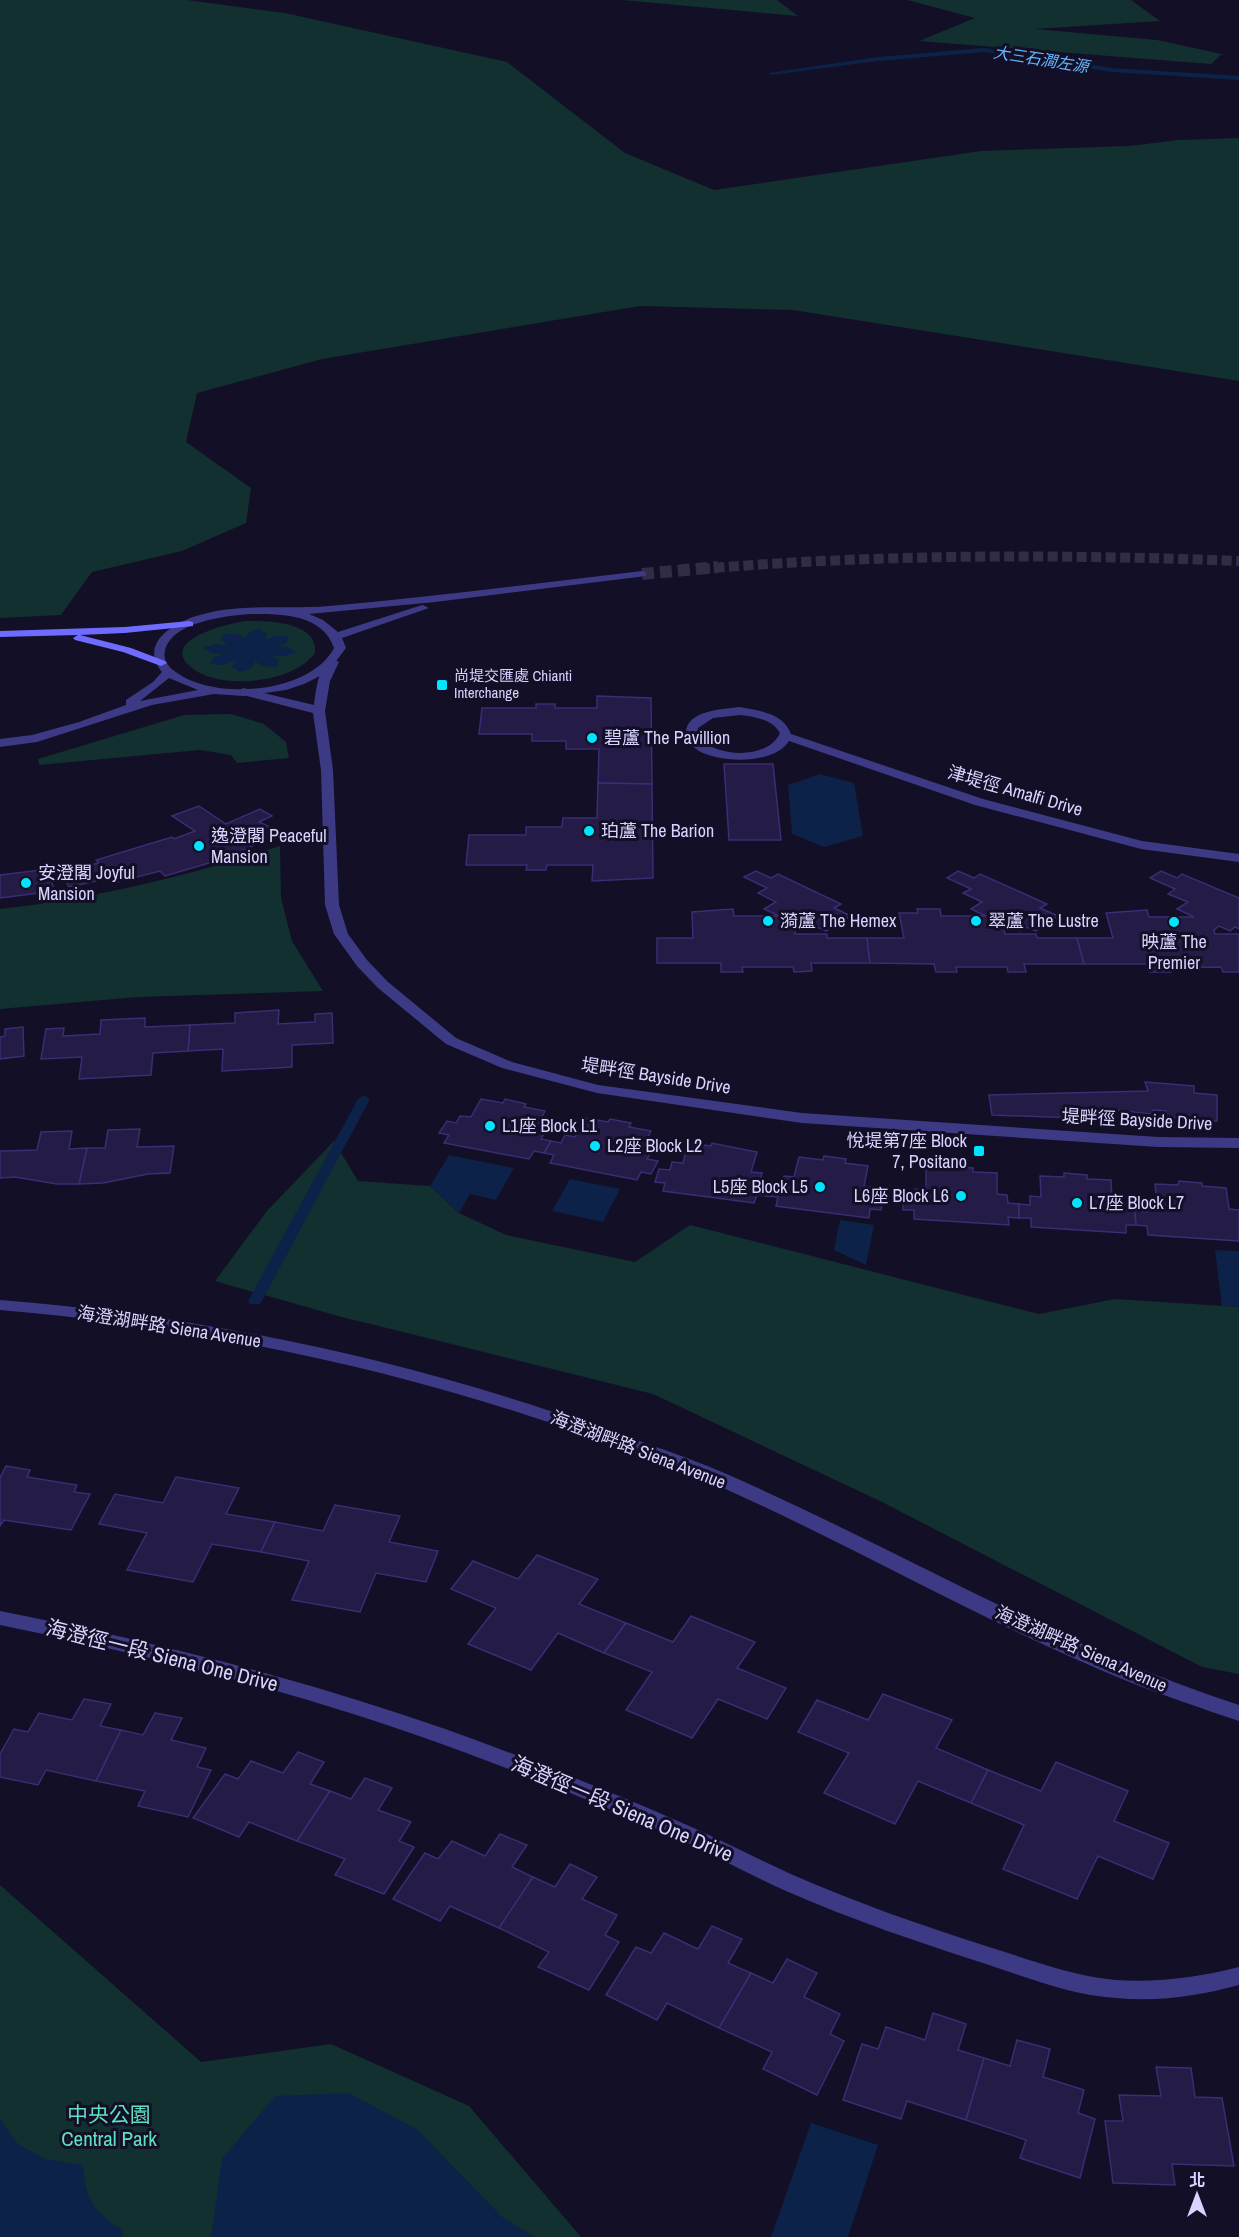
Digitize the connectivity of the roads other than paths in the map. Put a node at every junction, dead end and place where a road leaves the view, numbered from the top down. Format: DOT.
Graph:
graph roads {
  1 [pos="642,574"];
  2 [pos="511,589"];
  3 [pos="285,611"];
  4 [pos="189,624"];
  5 [pos="52,633"];
  6 [pos="0,634"];
  7 [pos="337,636"];
  8 [pos="333,662"];
  9 [pos="164,668"];
  10 [pos="218,691"];
  11 [pos="243,692"];
  12 [pos="117,711"];
  13 [pos="319,711"];
  14 [pos="786,736"];
  15 [pos="0,743"];
  16 [pos="1239,858"];
  17 [pos="1239,1143"];
  18 [pos="0,1305"];
  19 [pos="0,1618"];
  20 [pos="1239,1713"];
  21 [pos="1239,1976"];
  1 -- 2 [label="street"];
  2 -- 3 [label="street"];
  2 -- 7 [label="street"];
  3 -- 4 [label="street"];
  3 -- 7 [label="street"];
  4 -- 5 [label="main road"];
  4 -- 9 [label="street"];
  5 -- 6 [label="main road"];
  5 -- 9 [label="main road"];
  7 -- 8 [label="street, 堤畔徑 Bayside Drive"];
  8 -- 11 [label="street"];
  8 -- 13 [label="street, 堤畔徑 Bayside Drive"];
  9 -- 10 [label="street"];
  9 -- 12 [label="street"];
  10 -- 11 [label="street"];
  10 -- 12 [label="street"];
  11 -- 13 [label="street"];
  12 -- 15 [label="street"];
  13 -- 17 [label="street, 堤畔徑 Bayside Drive"];
  14 -- 14 [label="street, 津堤徑 Amalfi Drive"];
  14 -- 16 [label="street, 津堤徑 Amalfi Drive"];
  18 -- 20 [label="street, 海澄湖畔路 Siena Avenue"];
  19 -- 21 [label="street, 海澄徑一段 Siena One Drive"];
}
